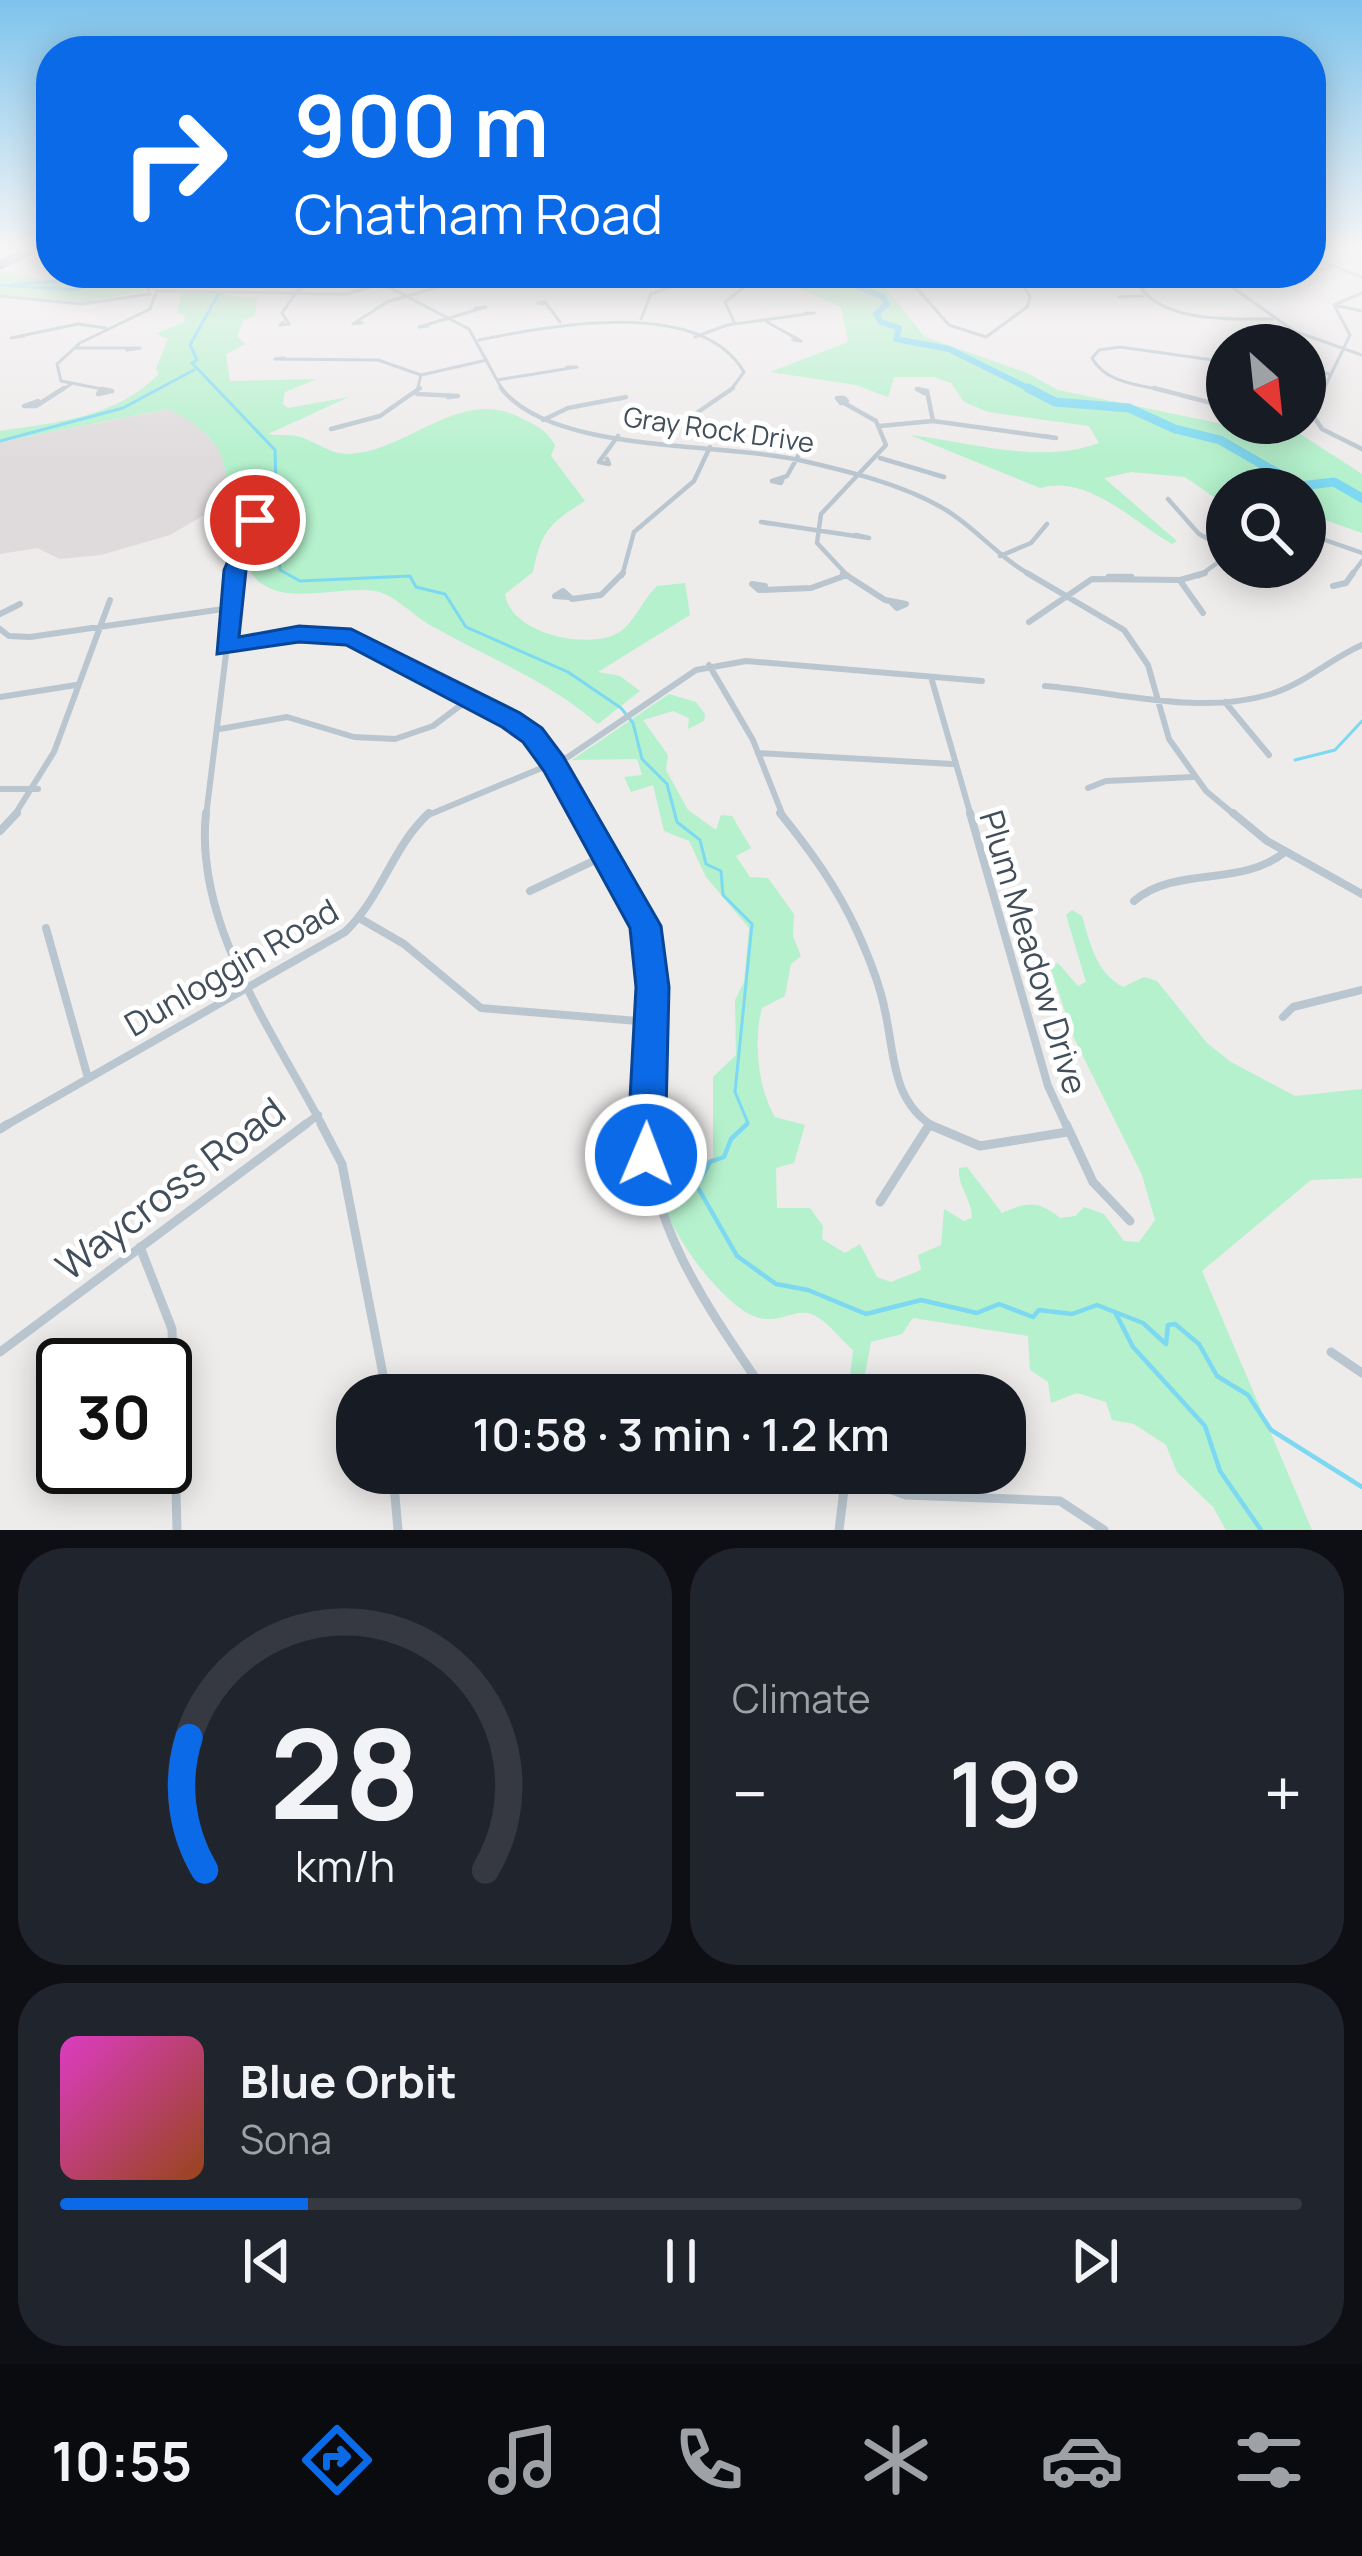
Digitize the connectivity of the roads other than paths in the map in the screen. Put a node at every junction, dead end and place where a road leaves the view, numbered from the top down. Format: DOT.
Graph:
graph roads {
  1 [pos="131,319"];
  2 [pos="445,319"];
  3 [pos="451,319"];
  4 [pos="558,319"];
  5 [pos="732,319"];
  6 [pos="778,319"];
  7 [pos="944,319"];
  8 [pos="1013,319"];
  9 [pos="1276,319"];
  10 [pos="1342,319"];
  11 [pos="641,320"];
  12 [pos="767,322"];
  13 [pos="561,323"];
  14 [pos="735,324"];
  15 [pos="428,326"];
  16 [pos="110,329"];
  17 [pos="24,336"];
  18 [pos="694,337"];
  19 [pos="478,340"];
  20 [pos="793,340"];
  21 [pos="73,348"];
  22 [pos="127,350"];
  23 [pos="1343,350"];
  24 [pos="1362,355"];
  25 [pos="284,358"];
  26 [pos="1206,359"];
  27 [pos="488,360"];
  28 [pos="567,368"];
  29 [pos="1326,373"];
  30 [pos="421,374"];
  31 [pos="1329,374"];
  32 [pos="497,380"];
  33 [pos="70,385"];
  34 [pos="101,389"];
  35 [pos="924,393"];
  36 [pos="417,394"];
  37 [pos="448,397"];
  38 [pos="616,399"];
  39 [pos="38,401"];
  40 [pos="1206,402"];
  41 [pos="844,403"];
  42 [pos="543,421"];
  43 [pos="933,421"];
  44 [pos="343,426"];
  45 [pos="880,426"];
  46 [pos="618,436"];
  47 [pos="1044,436"];
  48 [pos="806,438"];
  49 [pos="667,442"];
  50 [pos="710,447"];
  51 [pos="1362,449"];
  52 [pos="607,458"];
  53 [pos="880,458"];
  54 [pos="796,459"];
  55 [pos="933,474"];
  56 [pos="860,476"];
  57 [pos="783,478"];
  58 [pos="1168,499"];
  59 [pos="259,516"];
  60 [pos="773,524"];
  61 [pos="1047,524"];
  62 [pos="816,530"];
  63 [pos="856,535"];
  64 [pos="1206,539"];
  65 [pos="1326,542"];
  66 [pos="1000,556"];
  67 [pos="1362,557"];
  68 [pos="847,575"];
  69 [pos="1206,576"];
  70 [pos="1180,582"];
  71 [pos="765,586"];
  72 [pos="1333,586"];
  73 [pos="1067,594"];
  74 [pos="568,597"];
  75 [pos="110,600"];
  76 [pos="892,603"];
  77 [pos="20,604"];
  78 [pos="230,608"];
  79 [pos="1203,613"];
  80 [pos="0,614"];
  81 [pos="1029,622"];
  82 [pos="0,628"];
  83 [pos="96,628"];
  84 [pos="1362,645"];
  85 [pos="226,648"];
  86 [pos="709,665"];
  87 [pos="931,677"];
  88 [pos="982,681"];
  89 [pos="76,685"];
  90 [pos="1045,686"];
  91 [pos="1156,696"];
  92 [pos="0,697"];
  93 [pos="469,698"];
  94 [pos="1225,701"];
  95 [pos="220,729"];
  96 [pos="758,753"];
  97 [pos="1269,755"];
  98 [pos="554,764"];
  99 [pos="952,764"];
  100 [pos="1193,777"];
  101 [pos="1088,788"];
  102 [pos="0,789"];
  103 [pos="38,789"];
  104 [pos="0,831"];
  105 [pos="1285,853"];
  106 [pos="608,854"];
  107 [pos="530,891"];
  108 [pos="1362,894"];
  109 [pos="1134,901"];
  110 [pos="361,919"];
  111 [pos="46,928"];
  112 [pos="250,985"];
  113 [pos="1362,990"];
  114 [pos="1283,1017"];
  115 [pos="650,1022"];
  116 [pos="88,1078"];
  117 [pos="318,1115"];
  118 [pos="929,1125"];
  119 [pos="0,1129"];
  120 [pos="1067,1132"];
  121 [pos="880,1202"];
  122 [pos="1130,1221"];
  123 [pos="140,1247"];
  124 [pos="0,1352"];
  125 [pos="1331,1352"];
  126 [pos="1362,1373"];
  127 [pos="383,1374"];
  128 [pos="754,1374"];
  129 [pos="394,1494"];
  130 [pos="843,1494"];
  131 [pos="903,1494"];
  132 [pos="177,1530"];
  133 [pos="398,1530"];
  134 [pos="839,1530"];
  135 [pos="1104,1530"];
  1 -- 16 [label="street"];
  2 -- 15 [label="street"];
  3 -- 19 [label="street, Gray Rock Drive"];
  4 -- 13 [label="street"];
  5 -- 14 [label="street"];
  6 -- 12 [label="street"];
  7 -- 8 [label="street"];
  9 -- 23 [label="street"];
  10 -- 23 [label="street"];
  11 -- 13 [label="street"];
  11 -- 18 [label="street"];
  12 -- 14 [label="street"];
  12 -- 20 [label="street"];
  13 -- 19 [label="street"];
  14 -- 18 [label="street"];
  16 -- 17 [label="street"];
  16 -- 21 [label="street"];
  18 -- 49 [label="street"];
  19 -- 27 [label="street, Gray Rock Drive"];
  21 -- 22 [label="street"];
  21 -- 33 [label="street"];
  23 -- 24 [label="street"];
  23 -- 31 [label="street"];
  25 -- 30 [label="street"];
  26 -- 40 [label="street"];
  27 -- 30 [label="street"];
  27 -- 32 [label="street, Gray Rock Drive"];
  28 -- 32 [label="street"];
  29 -- 31 [label="street"];
  30 -- 36 [label="street"];
  31 -- 51 [label="street"];
  32 -- 42 [label="street, Gray Rock Drive"];
  33 -- 34 [label="street"];
  33 -- 39 [label="street"];
  35 -- 43 [label="street"];
  36 -- 37 [label="street"];
  36 -- 44 [label="street"];
  38 -- 42 [label="street"];
  41 -- 45 [label="street"];
  42 -- 46 [label="street, Gray Rock Drive"];
  43 -- 45 [label="street"];
  43 -- 47 [label="street"];
  45 -- 53 [label="street"];
  46 -- 49 [label="street, Gray Rock Drive"];
  46 -- 52 [label="street"];
  48 -- 54 [label="street"];
  49 -- 50 [label="street, Gray Rock Drive"];
  50 -- 54 [label="street, Gray Rock Drive"];
  50 -- 74 [label="street"];
  53 -- 55 [label="street"];
  53 -- 56 [label="street"];
  54 -- 56 [label="street, Gray Rock Drive"];
  54 -- 57 [label="street"];
  56 -- 62 [label="street"];
  56 -- 66 [label="street, Gray Rock Drive"];
  58 -- 64 [label="street"];
  59 -- 78 [label="street"];
  60 -- 62 [label="street"];
  61 -- 66 [label="street"];
  62 -- 63 [label="street"];
  62 -- 68 [label="street"];
  65 -- 67 [label="street"];
  66 -- 73 [label="street, Gray Rock Drive"];
  67 -- 72 [label="street"];
  68 -- 71 [label="street"];
  68 -- 76 [label="street"];
  69 -- 70 [label="street"];
  70 -- 73 [label="street"];
  70 -- 79 [label="street"];
  73 -- 81 [label="street"];
  73 -- 91 [label="street, Gray Rock Drive"];
  75 -- 83 [label="street"];
  77 -- 80 [label="street"];
  78 -- 83 [label="street"];
  78 -- 85 [label="street"];
  82 -- 83 [label="street"];
  83 -- 89 [label="street"];
  84 -- 94 [label="street"];
  85 -- 93 [label="street"];
  85 -- 95 [label="street"];
  86 -- 87 [label="street, Dunloggin Road"];
  86 -- 96 [label="street"];
  86 -- 98 [label="street, Dunloggin Road"];
  87 -- 88 [label="street, Dunloggin Road"];
  87 -- 99 [label="street, Plum Meadow Drive"];
  89 -- 92 [label="street"];
  89 -- 103 [label="street"];
  90 -- 91 [label="street"];
  91 -- 94 [label="street"];
  91 -- 100 [label="street, Gray Rock Drive"];
  93 -- 95 [label="street"];
  93 -- 98 [label="street"];
  94 -- 97 [label="street"];
  95 -- 112 [label="street"];
  96 -- 99 [label="street"];
  96 -- 118 [label="street"];
  98 -- 106 [label="street"];
  98 -- 110 [label="street, Dunloggin Road"];
  99 -- 120 [label="street, Plum Meadow Drive"];
  100 -- 101 [label="street"];
  100 -- 105 [label="street, Gray Rock Drive"];
  102 -- 103 [label="street"];
  103 -- 104 [label="street"];
  105 -- 108 [label="street, Gray Rock Drive"];
  105 -- 109 [label="street"];
  106 -- 107 [label="street"];
  106 -- 115 [label="street"];
  110 -- 112 [label="street, Dunloggin Road"];
  110 -- 115 [label="street"];
  111 -- 116 [label="street"];
  112 -- 116 [label="street, Dunloggin Road"];
  112 -- 117 [label="street"];
  113 -- 114 [label="street"];
  115 -- 128 [label="street"];
  116 -- 119 [label="street, Dunloggin Road"];
  117 -- 123 [label="street, Waycross Road"];
  117 -- 127 [label="street"];
  118 -- 120 [label="street"];
  118 -- 121 [label="street"];
  120 -- 122 [label="street, Plum Meadow Drive"];
  123 -- 124 [label="street, Waycross Road"];
  123 -- 132 [label="street"];
  125 -- 126 [label="street"];
  129 -- 133 [label="street"];
  130 -- 134 [label="street"];
  131 -- 135 [label="street"];
}
